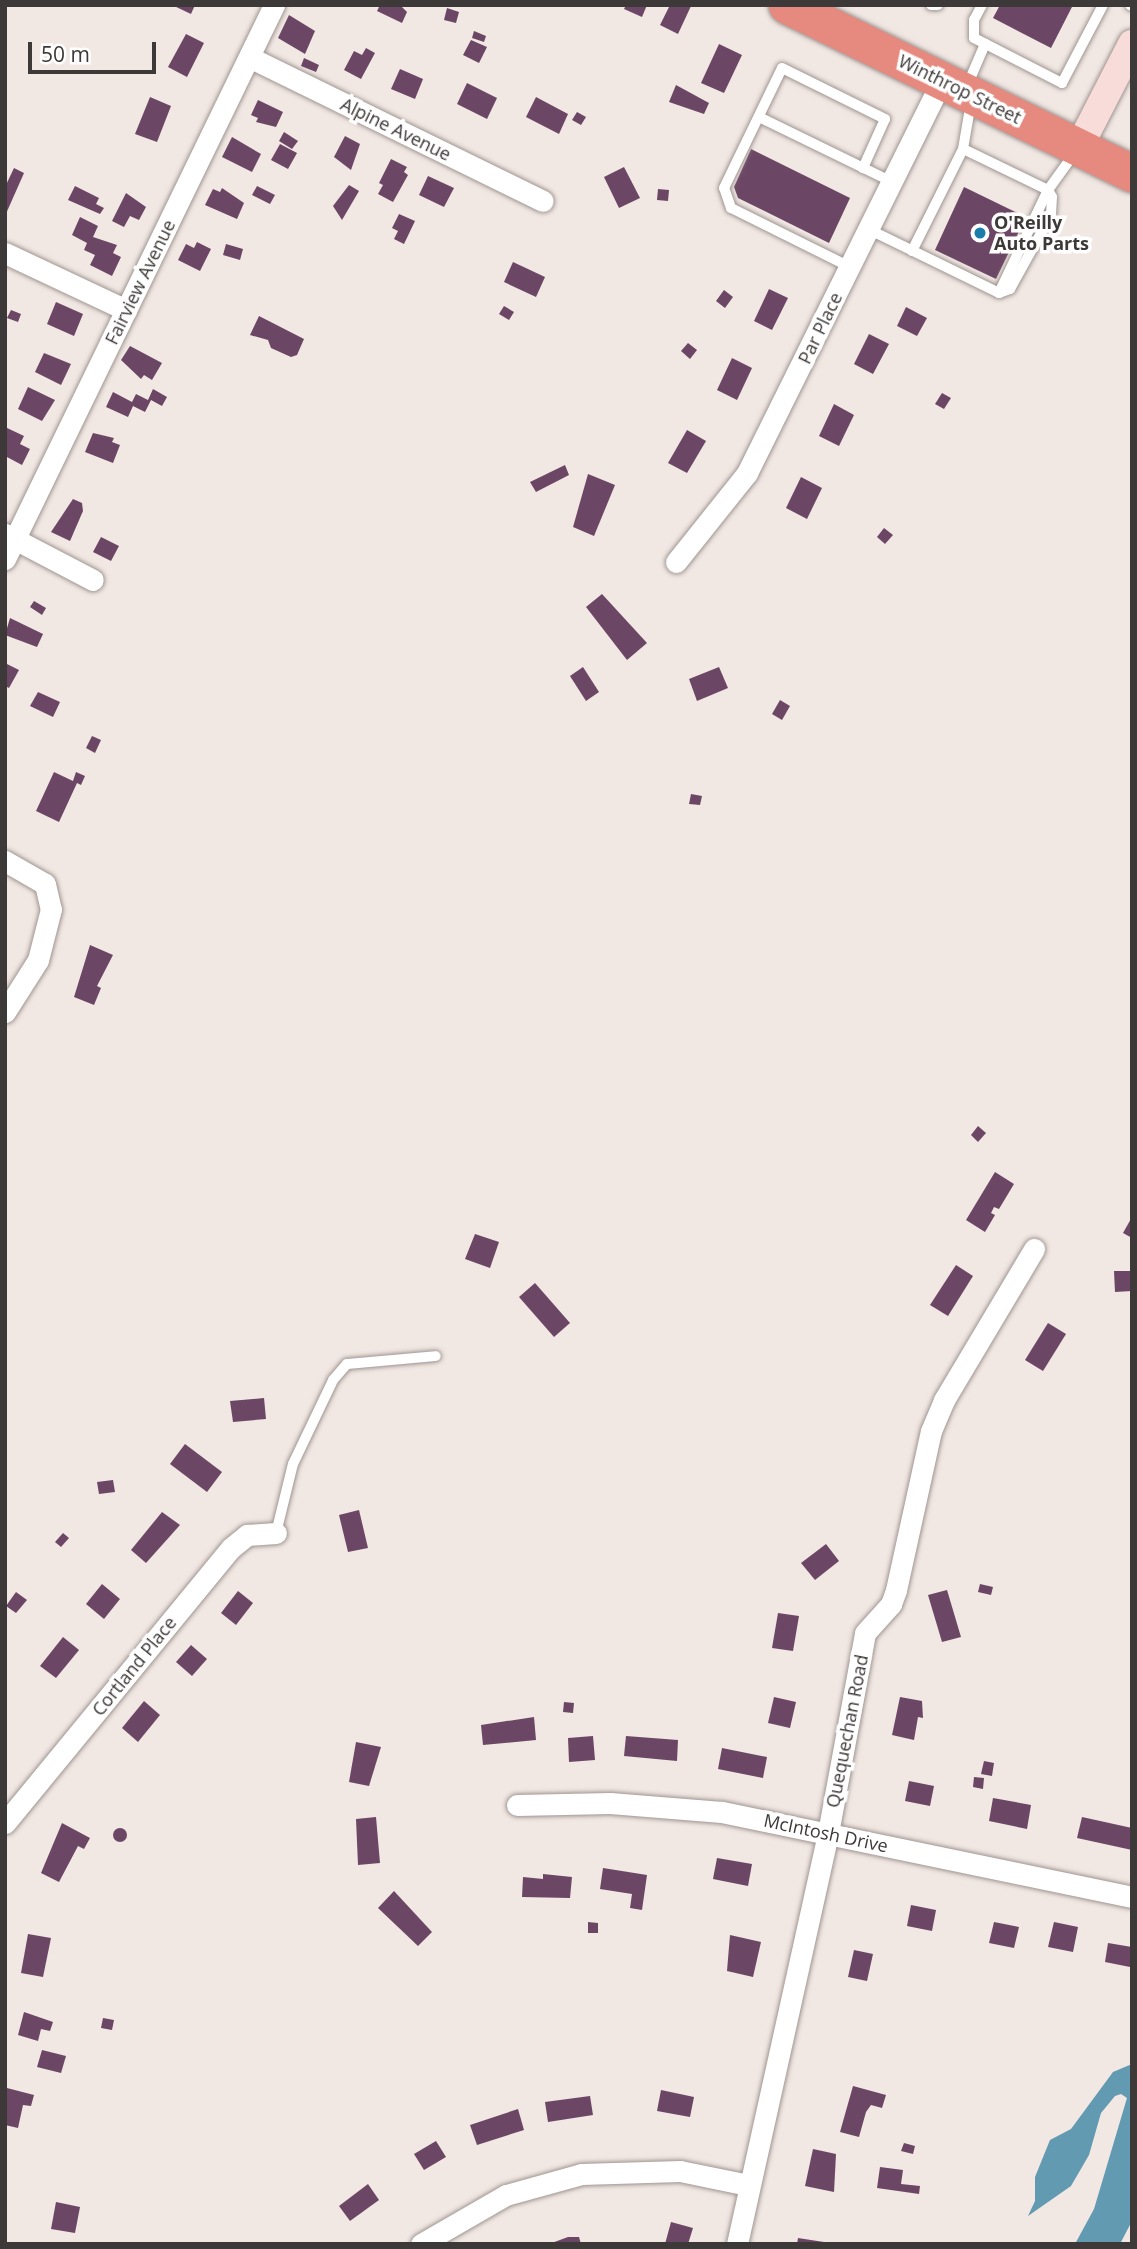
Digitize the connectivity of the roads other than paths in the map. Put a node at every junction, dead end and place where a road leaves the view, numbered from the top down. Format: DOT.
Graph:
graph roads {
  1 [pos="274,5"];
  2 [pos="931,5"];
  3 [pos="938,5"];
  4 [pos="982,5"];
  5 [pos="1103,5"];
  6 [pos="801,8"];
  7 [pos="985,44"];
  8 [pos="1132,44"];
  9 [pos="249,57"];
  10 [pos="960,89"];
  11 [pos="759,117"];
  12 [pos="1079,147"];
  13 [pos="963,149"];
  14 [pos="863,168"];
  15 [pos="1132,173"];
  16 [pos="892,182"];
  17 [pos="1048,190"];
  18 [pos="543,201"];
  19 [pos="868,229"];
  20 [pos="912,251"];
  21 [pos="5,253"];
  22 [pos="850,267"];
  23 [pos="126,310"];
  24 [pos="10,536"];
  25 [pos="5,559"];
  26 [pos="676,562"];
  27 [pos="93,580"];
  28 [pos="5,861"];
  29 [pos="5,1012"];
  30 [pos="1034,1249"];
  31 [pos="436,1356"];
  32 [pos="276,1533"];
  33 [pos="517,1805"];
  34 [pos="5,1824"];
  35 [pos="828,1833"];
  36 [pos="1132,1897"];
  37 [pos="748,2185"];
  38 [pos="421,2244"];
  39 [pos="737,2244"];
  1 -- 9 [label="street, Fairview Avenue"];
  2 -- 3 [label="lane"];
  4 -- 7 [label="lane"];
  5 -- 7 [label="lane"];
  6 -- 10 [label="highway, Winthrop Street"];
  7 -- 10 [label="lane"];
  8 -- 12 [label="main road"];
  9 -- 18 [label="street, Alpine Avenue"];
  9 -- 23 [label="street, Fairview Avenue"];
  10 -- 12 [label="highway, Winthrop Street"];
  10 -- 13 [label="lane"];
  10 -- 16 [label="street, Par Place"];
  11 -- 14 [label="lane"];
  11 -- 14 [label="lane"];
  11 -- 22 [label="lane"];
  12 -- 15 [label="highway, Winthrop Street"];
  12 -- 17 [label="lane"];
  13 -- 17 [label="lane"];
  13 -- 20 [label="lane"];
  14 -- 16 [label="lane"];
  16 -- 19 [label="street, Par Place"];
  17 -- 20 [label="lane"];
  19 -- 20 [label="lane"];
  19 -- 22 [label="street, Par Place"];
  21 -- 23 [label="street"];
  22 -- 26 [label="street, Par Place"];
  23 -- 24 [label="street, Fairview Avenue"];
  24 -- 25 [label="street, Fairview Avenue"];
  24 -- 27 [label="street"];
  28 -- 29 [label="street"];
  30 -- 35 [label="street, Quequechan Road"];
  31 -- 32 [label="lane"];
  32 -- 34 [label="street, Cortland Place"];
  33 -- 35 [label="street, McIntosh Drive"];
  35 -- 36 [label="street, McIntosh Drive"];
  35 -- 37 [label="street, Quequechan Road"];
  37 -- 38 [label="street"];
  37 -- 39 [label="street, Quequechan Road"];
}
